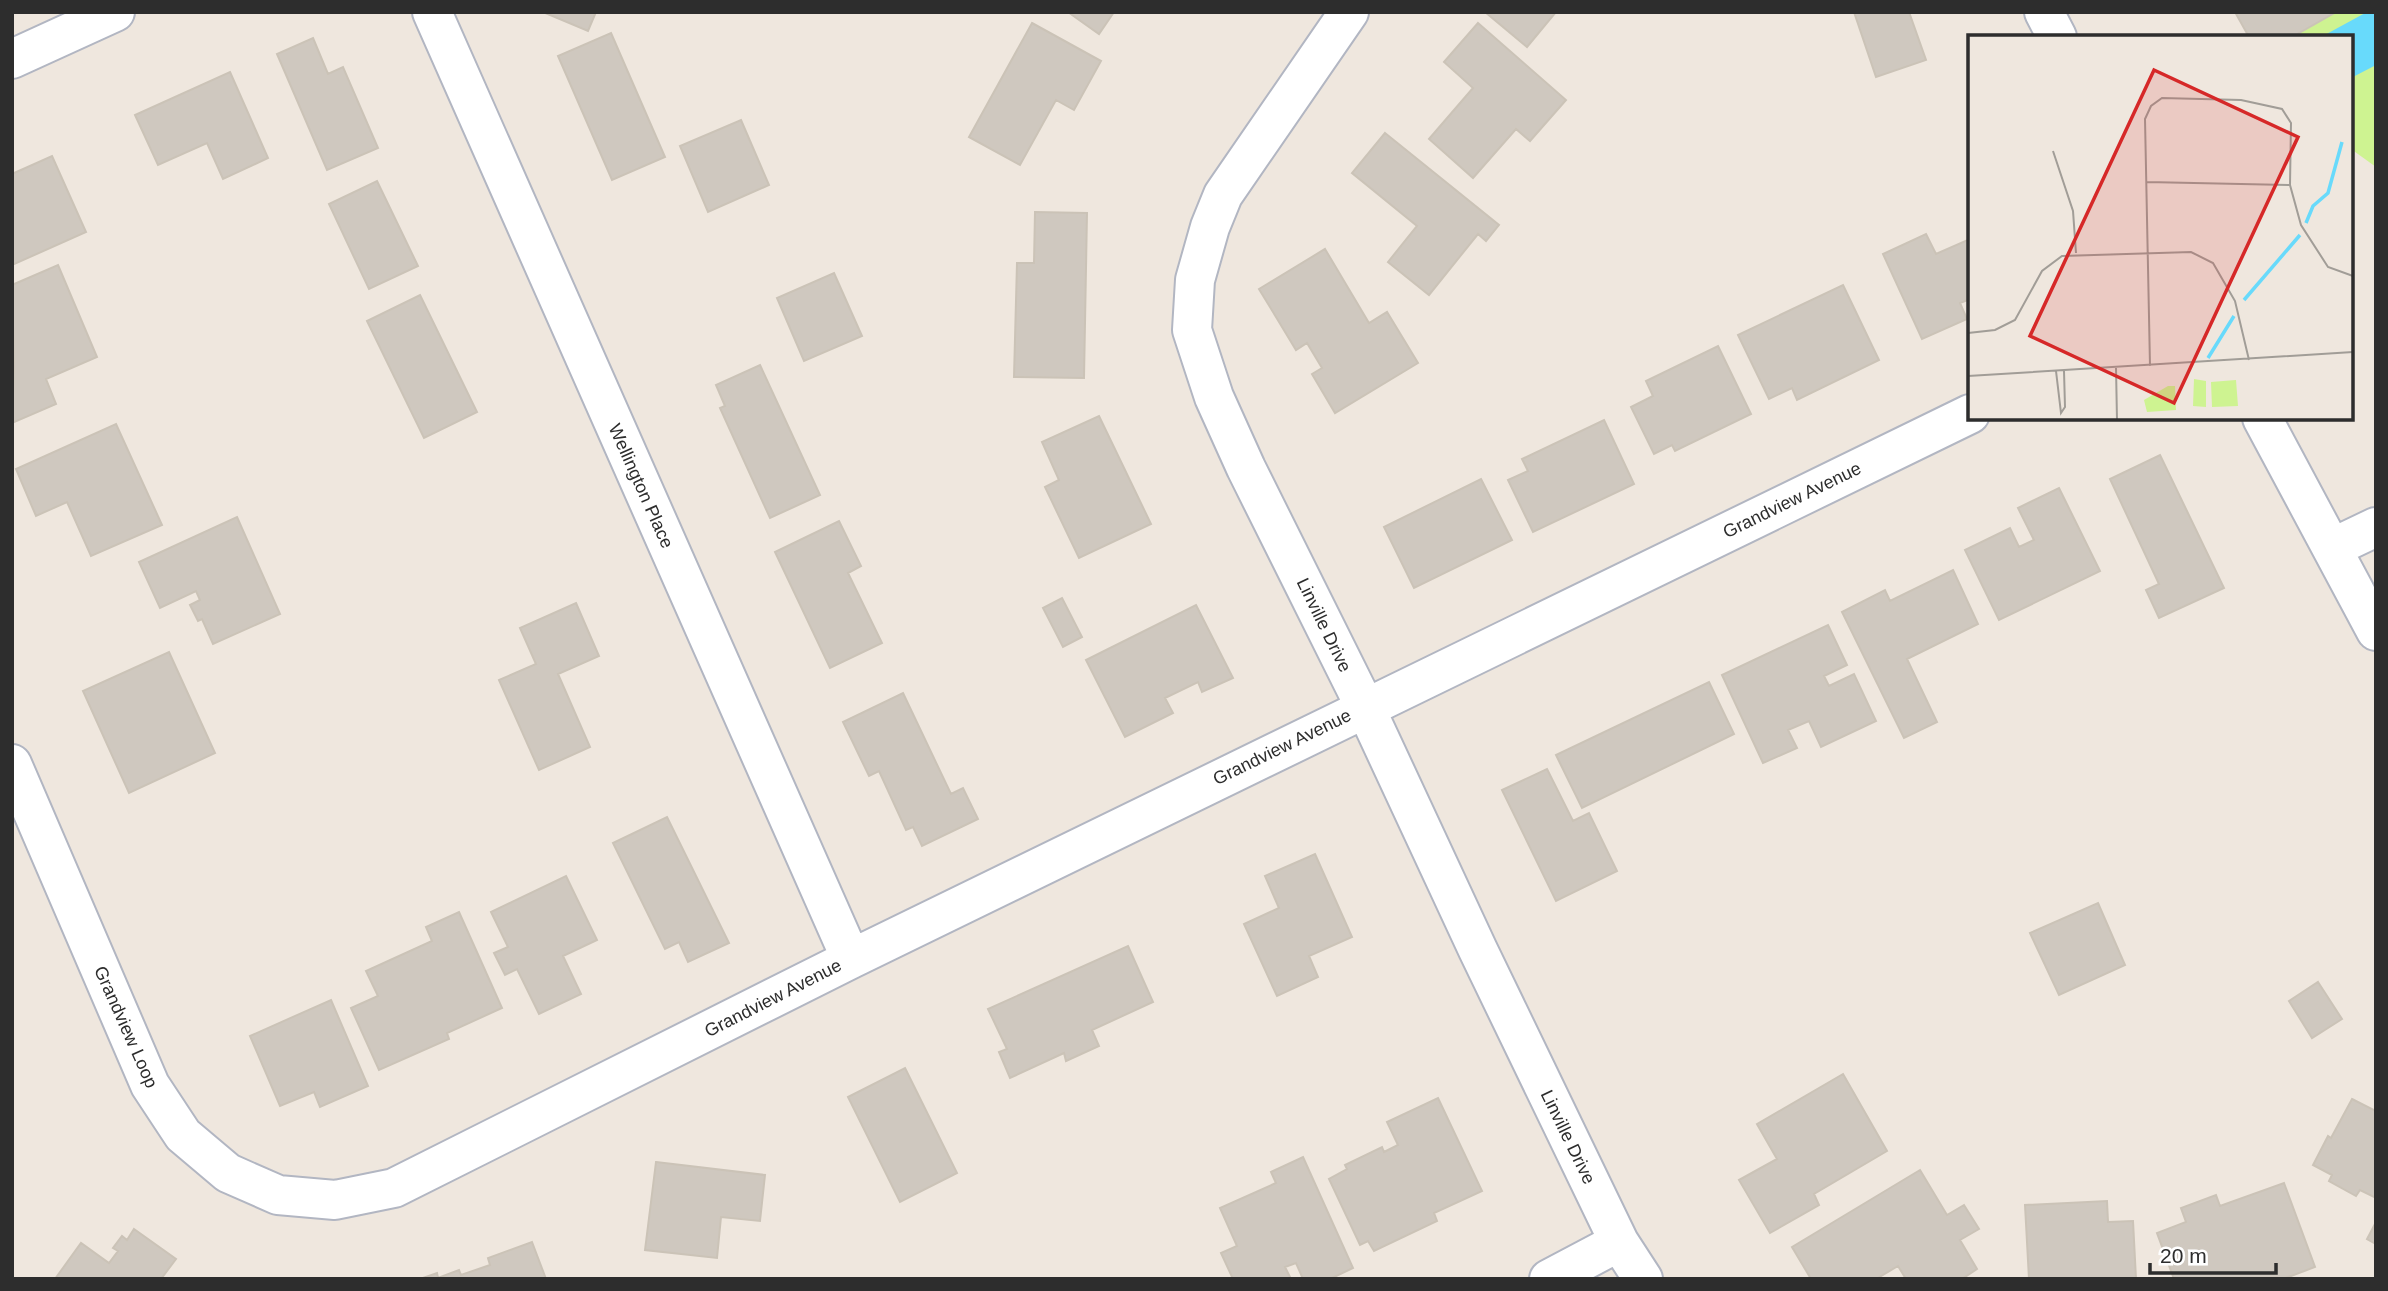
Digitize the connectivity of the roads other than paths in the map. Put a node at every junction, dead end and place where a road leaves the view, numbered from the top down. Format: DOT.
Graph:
graph roads {
  1 [pos="115,12"];
  2 [pos="432,12"];
  3 [pos="1349,12"];
  4 [pos="2043,12"];
  5 [pos="2056,35"];
  6 [pos="25,52"];
  7 [pos="1968,415"];
  8 [pos="2263,420"];
  9 [pos="2376,527"];
  10 [pos="2332,548"];
  11 [pos="2376,631"];
  12 [pos="1365,707"];
  13 [pos="12,764"];
  14 [pos="851,958"];
  15 [pos="597,1086"];
  16 [pos="1619,1242"];
  17 [pos="1549,1279"];
  18 [pos="1643,1279"];
  1 -- 6 [label="street"];
  2 -- 14 [label="street, Wellington Place"];
  3 -- 12 [label="street, Linville Drive"];
  4 -- 5 [label="street"];
  7 -- 12 [label="street, Grandview Avenue"];
  8 -- 10 [label="street"];
  9 -- 10 [label="street"];
  10 -- 11 [label="street"];
  12 -- 14 [label="street, Grandview Avenue"];
  12 -- 16 [label="street, Linville Drive"];
  13 -- 15 [label="street, Grandview Loop"];
  14 -- 15 [label="street, Grandview Avenue"];
  16 -- 17 [label="street"];
  16 -- 18 [label="street, Linville Drive"];
}
